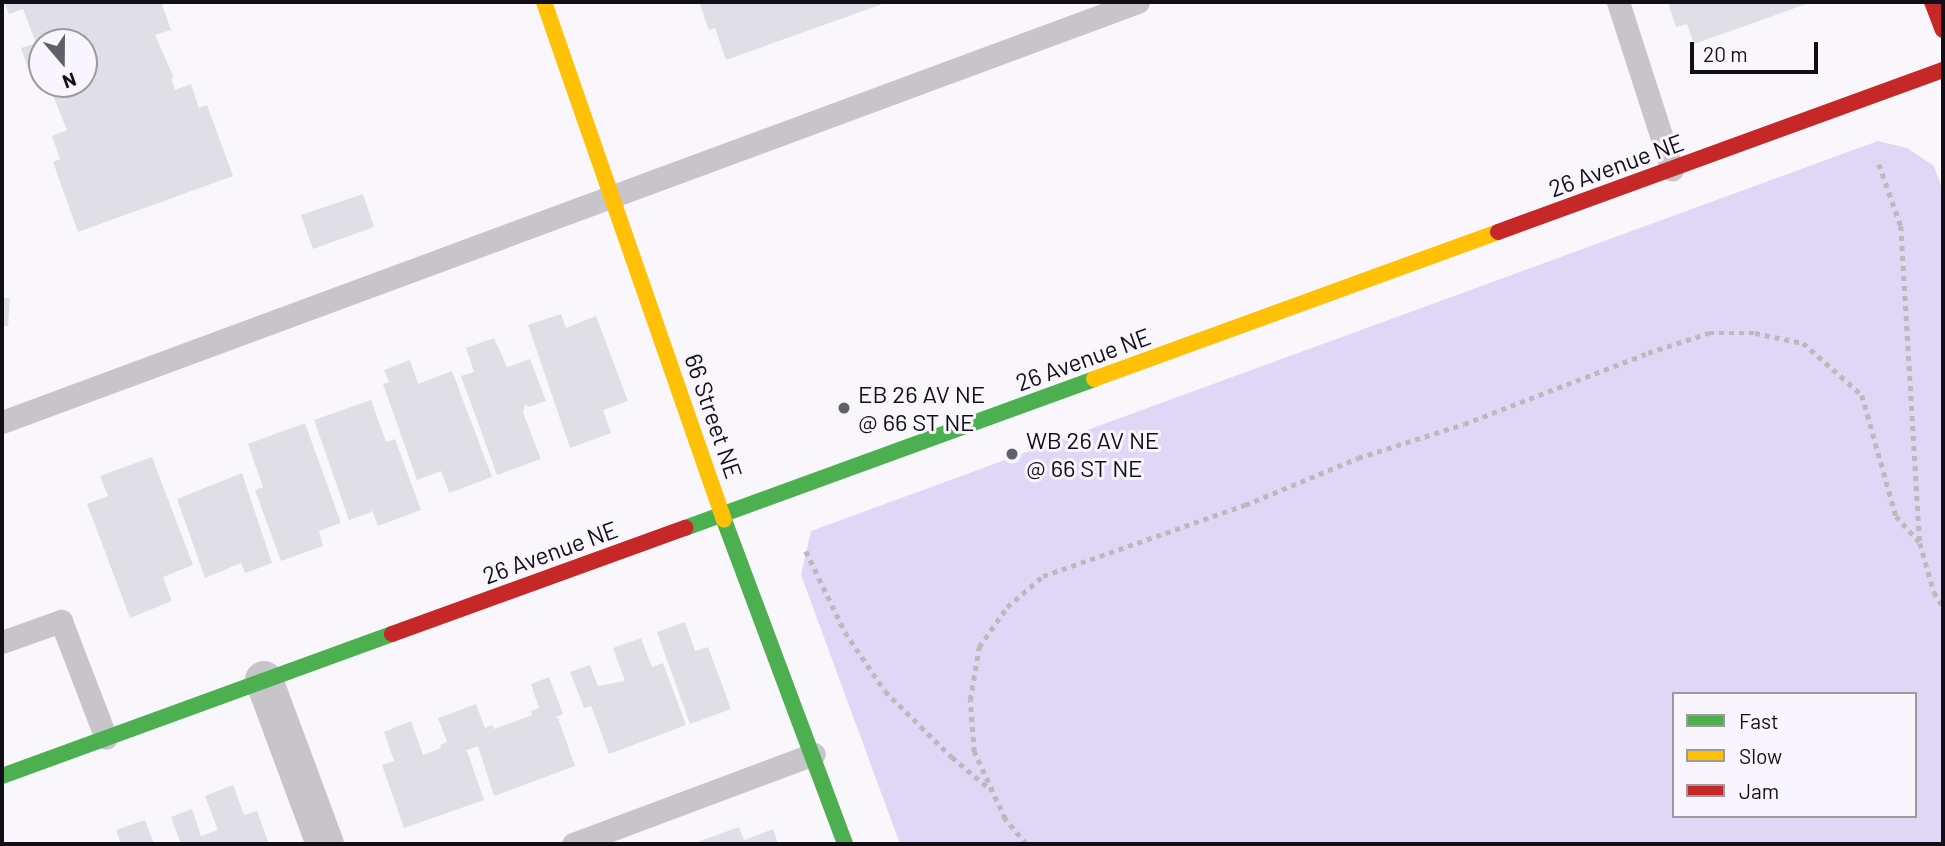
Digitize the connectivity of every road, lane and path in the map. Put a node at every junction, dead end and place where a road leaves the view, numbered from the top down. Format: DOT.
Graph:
graph roads {
  1 [pos="544,2"];
  2 [pos="1138,2"];
  3 [pos="1618,2"];
  4 [pos="1932,2"];
  5 [pos="1943,30"];
  6 [pos="1943,70"];
  7 [pos="1879,164"];
  8 [pos="1672,169"];
  9 [pos="612,195"];
  10 [pos="2,422"];
  11 [pos="724,513"];
  12 [pos="1920,543"];
  13 [pos="806,551"];
  14 [pos="1943,607"];
  15 [pos="2,642"];
  16 [pos="264,680"];
  17 [pos="106,738"];
  18 [pos="814,754"];
  19 [pos="2,776"];
  20 [pos="993,792"];
  21 [pos="325,844"];
  22 [pos="576,844"];
  23 [pos="845,844"];
  24 [pos="1026,844"];
  1 -- 9 [label="street, 66 Street NE"];
  2 -- 9 [label="lane"];
  3 -- 8 [label="lane"];
  4 -- 5 [label="street"];
  6 -- 8 [label="street, 26 Avenue NE"];
  7 -- 12 [label="path"];
  8 -- 11 [label="street, 26 Avenue NE"];
  9 -- 10 [label="lane"];
  9 -- 11 [label="street, 66 Street NE"];
  11 -- 16 [label="street, 26 Avenue NE"];
  11 -- 18 [label="street, 66 Street NE"];
  12 -- 14 [label="path"];
  12 -- 20 [label="path"];
  13 -- 20 [label="path"];
  15 -- 17 [label="lane"];
  16 -- 17 [label="street, 26 Avenue NE"];
  16 -- 21 [label="street"];
  17 -- 19 [label="street, 26 Avenue NE"];
  18 -- 22 [label="lane"];
  18 -- 23 [label="street, 66 Street NE"];
  20 -- 24 [label="path"];
}
